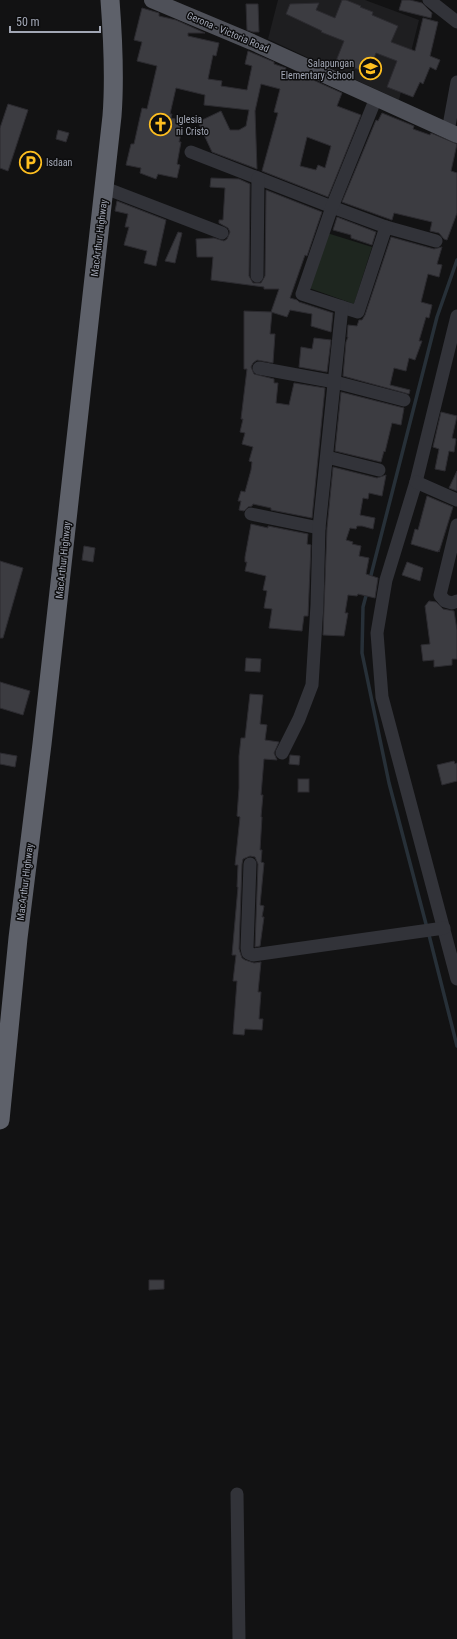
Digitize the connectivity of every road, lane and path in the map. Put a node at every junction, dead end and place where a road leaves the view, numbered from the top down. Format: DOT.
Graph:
graph roads {
  1 [pos="110,0"];
  2 [pos="152,0"];
  3 [pos="429,0"];
  4 [pos="457,22"];
  5 [pos="457,82"];
  6 [pos="376,98"];
  7 [pos="452,133"];
  8 [pos="191,152"];
  9 [pos="258,178"];
  10 [pos="105,188"];
  11 [pos="332,207"];
  12 [pos="386,227"];
  13 [pos="222,233"];
  14 [pos="436,241"];
  15 [pos="257,276"];
  16 [pos="342,307"];
  17 [pos="457,316"];
  18 [pos="259,368"];
  19 [pos="335,382"];
  20 [pos="404,400"];
  21 [pos="326,457"];
  22 [pos="379,470"];
  23 [pos="416,482"];
  24 [pos="457,500"];
  25 [pos="251,514"];
  26 [pos="457,525"];
  27 [pos="319,528"];
  28 [pos="457,601"];
  29 [pos="282,753"];
  30 [pos="250,864"];
  31 [pos="444,928"];
  32 [pos="457,979"];
  33 [pos="0,1120"];
  34 [pos="237,1494"];
  35 [pos="239,1639"];
  1 -- 10 [label="highway, MacArthur Highway"];
  2 -- 6 [label="main road, Gerona - Victoria Road"];
  3 -- 4 [label="street"];
  5 -- 7 [label="street"];
  6 -- 7 [label="main road, Gerona - Victoria Road"];
  6 -- 11 [label="street"];
  8 -- 9 [label="street"];
  9 -- 11 [label="street"];
  9 -- 15 [label="street"];
  10 -- 13 [label="street"];
  10 -- 33 [label="highway, MacArthur Highway"];
  11 -- 12 [label="street"];
  11 -- 16 [label="street"];
  12 -- 14 [label="street"];
  12 -- 16 [label="street"];
  16 -- 19 [label="street"];
  17 -- 23 [label="street"];
  18 -- 19 [label="street"];
  19 -- 20 [label="street"];
  19 -- 21 [label="street"];
  21 -- 22 [label="street"];
  21 -- 27 [label="street"];
  23 -- 24 [label="street"];
  23 -- 31 [label="street"];
  25 -- 27 [label="street"];
  26 -- 28 [label="street"];
  27 -- 29 [label="street"];
  30 -- 31 [label="street"];
  31 -- 32 [label="street"];
  34 -- 35 [label="street"];
}
